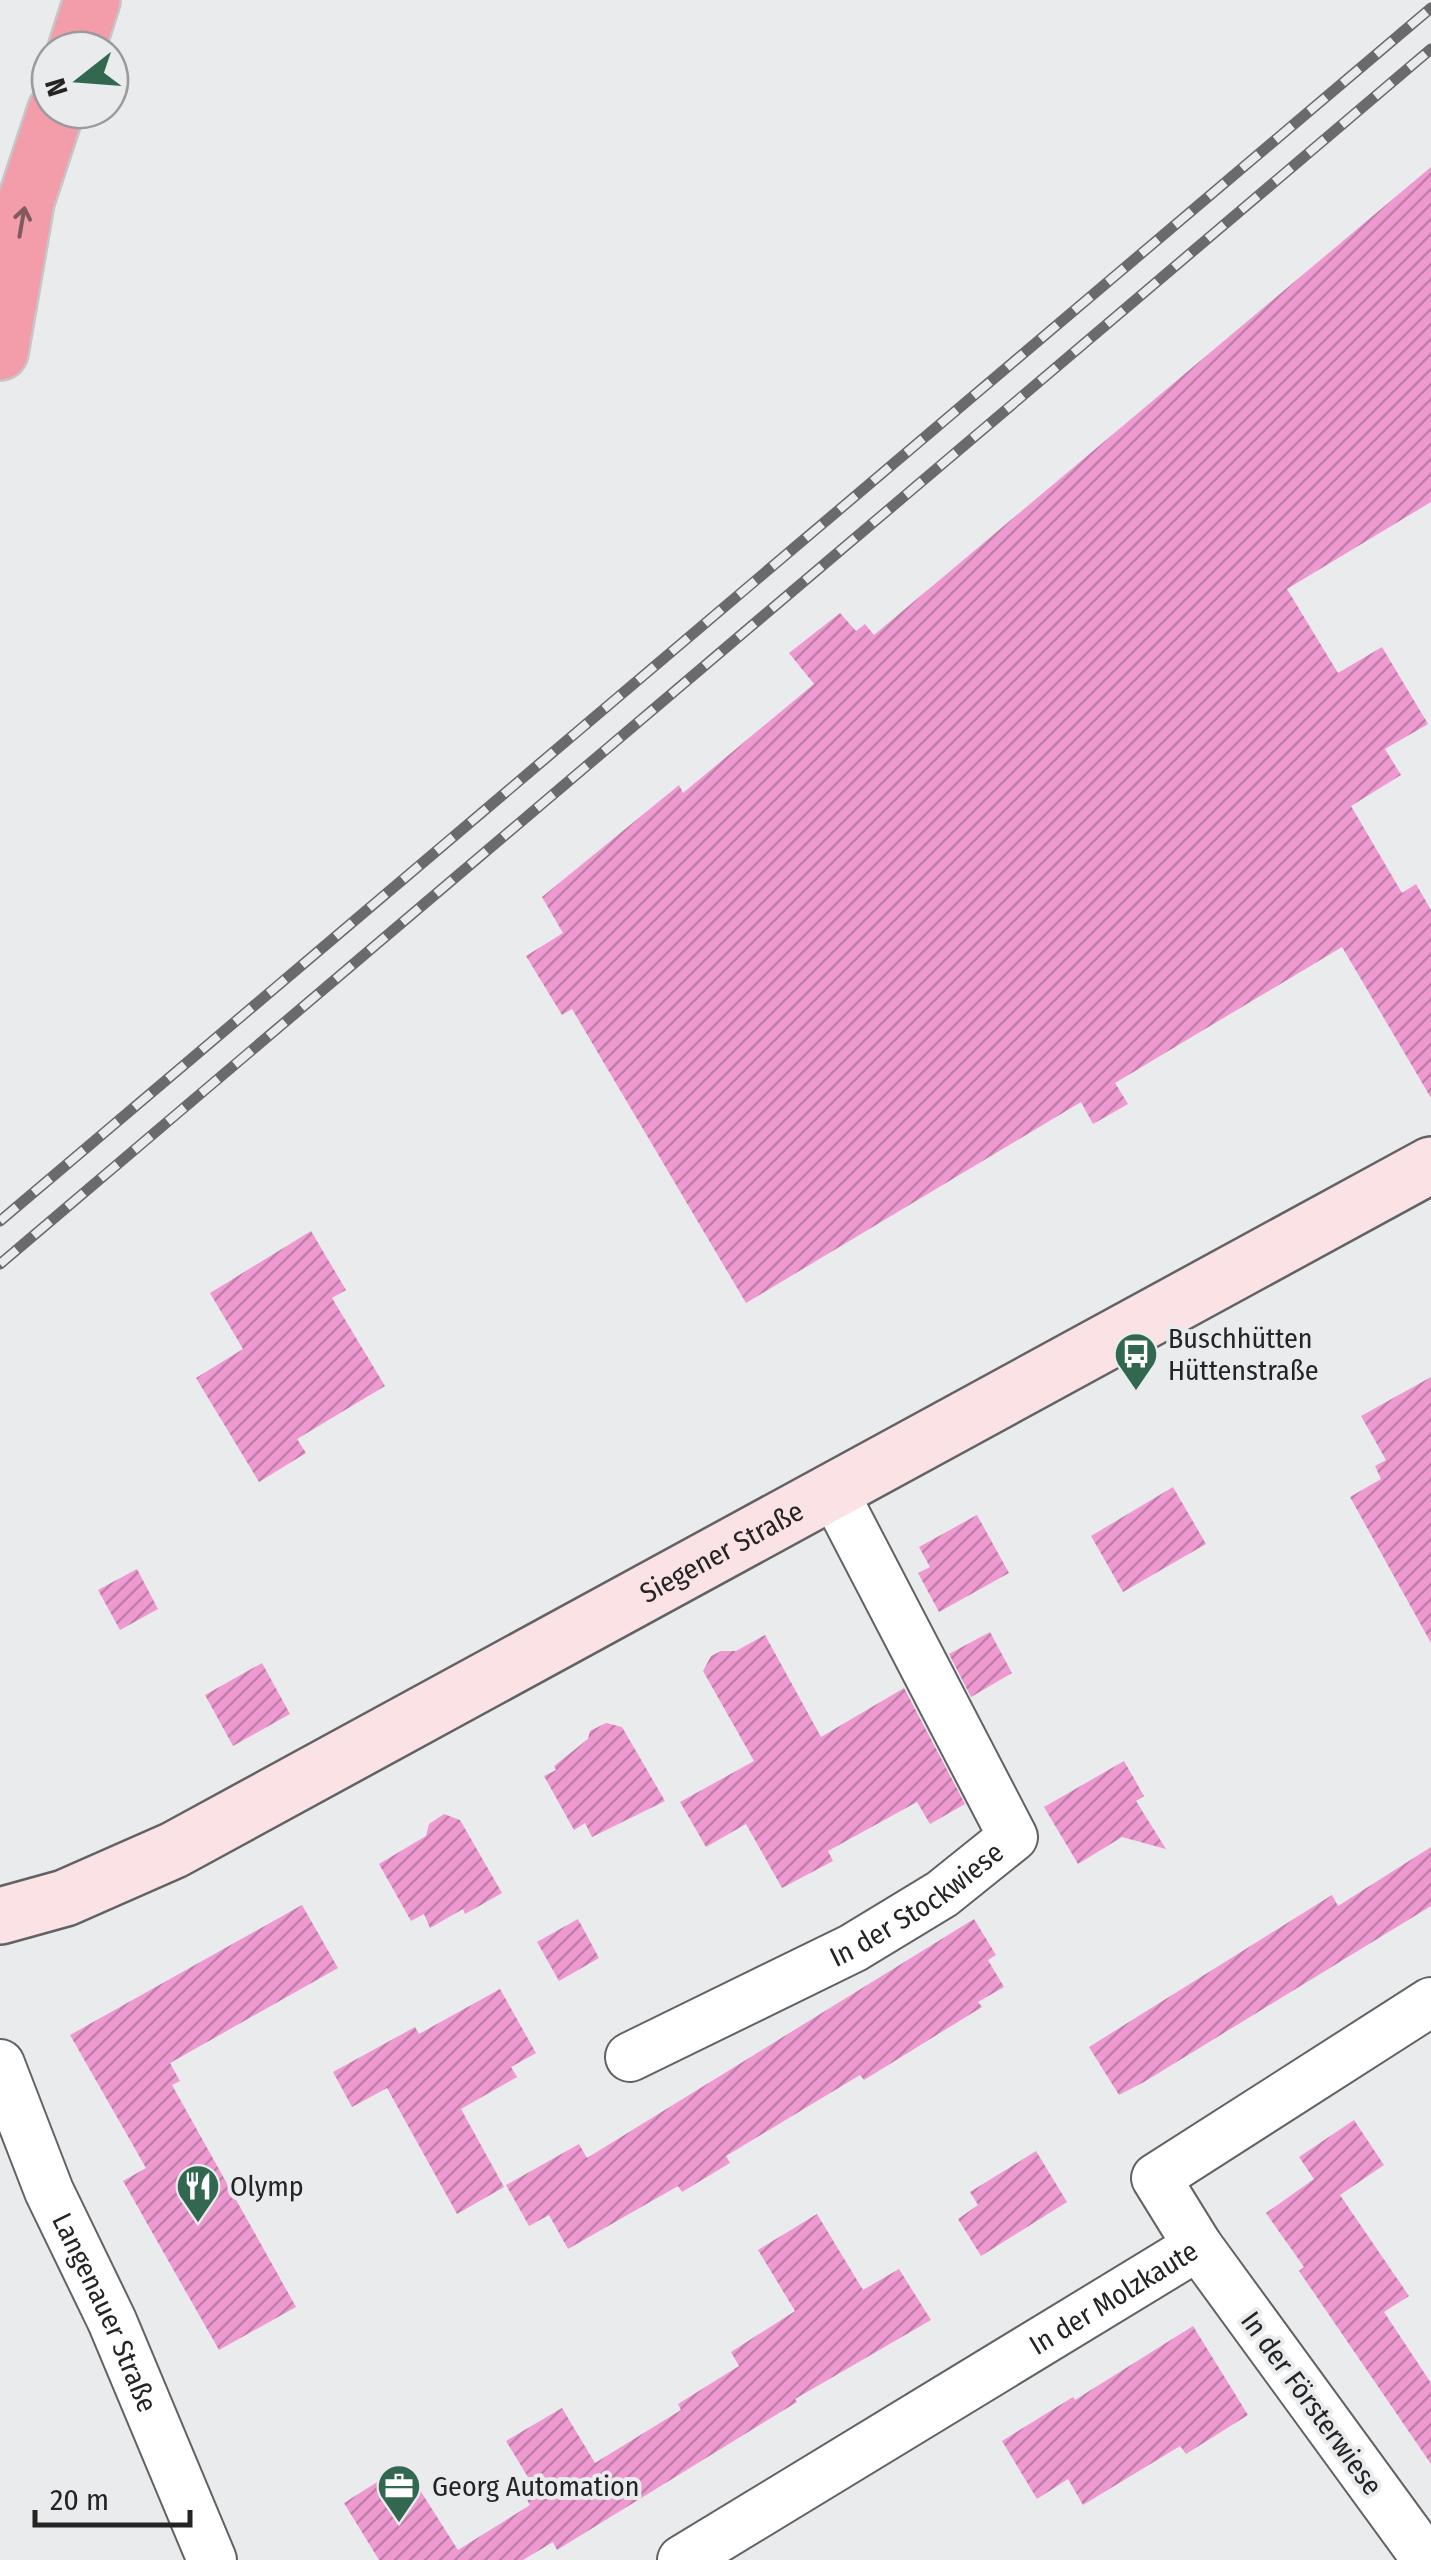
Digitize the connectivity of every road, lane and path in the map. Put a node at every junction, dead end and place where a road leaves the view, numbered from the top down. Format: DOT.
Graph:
graph roads {
  1 [pos="92,0"];
  2 [pos="82,30"];
  3 [pos="49,130"];
  4 [pos="0,352"];
  5 [pos="1431,1166"];
  6 [pos="834,1493"];
  7 [pos="0,1916"];
  8 [pos="1431,2002"];
  9 [pos="630,2057"];
  10 [pos="0,2064"];
  11 [pos="1198,2246"];
  12 [pos="212,2560"];
  13 [pos="682,2560"];
  14 [pos="1426,2560"];
  1 -- 2 [label="highway"];
  4 -- 3 [label="highway, one-way"];
  5 -- 6 [label="main road, Siegener Straße"];
  6 -- 7 [label="main road, Siegener Straße"];
  6 -- 9 [label="street, In der Stockwiese"];
  8 -- 11 [label="street, In der Molzkaute"];
  10 -- 12 [label="street, Langenauer Straße"];
  11 -- 13 [label="street, In der Molzkaute"];
  11 -- 14 [label="street, In der Försterwiese"];
}
